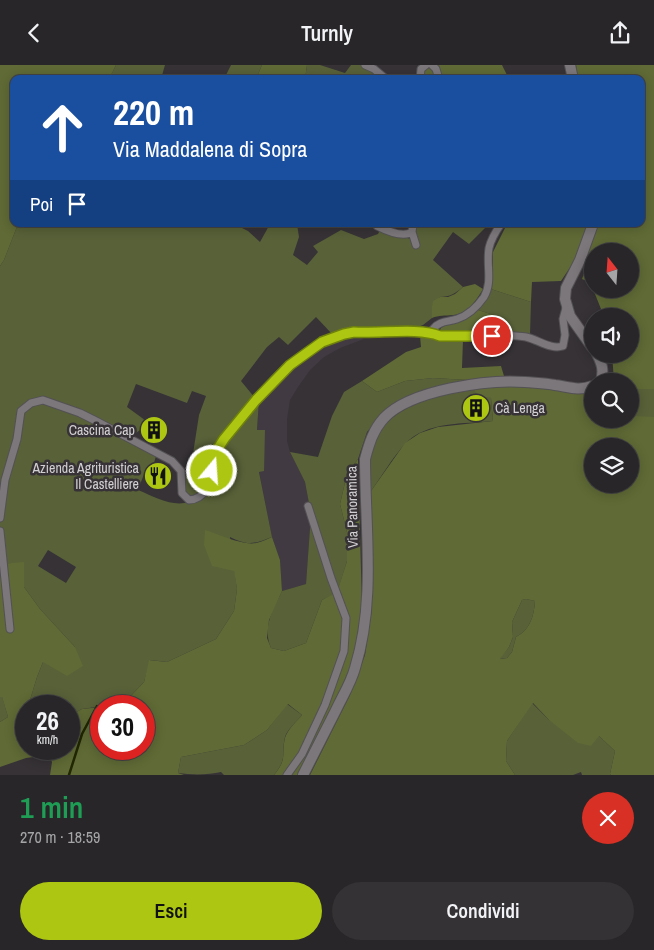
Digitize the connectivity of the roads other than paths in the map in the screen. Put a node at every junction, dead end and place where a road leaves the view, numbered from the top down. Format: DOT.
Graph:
graph roads {
  1 [pos="365,65"];
  2 [pos="381,75"];
  3 [pos="380,227"];
  4 [pos="413,227"];
  5 [pos="499,227"];
  6 [pos="592,227"];
  7 [pos="412,232"];
  8 [pos="416,245"];
  9 [pos="566,307"];
  10 [pos="434,333"];
  11 [pos="584,336"];
  12 [pos="584,389"];
  13 [pos="308,507"];
  14 [pos="0,518"];
  15 [pos="0,531"];
  16 [pos="10,629"];
  17 [pos="287,775"];
  18 [pos="303,775"];
  1 -- 2 [label="street"];
  3 -- 7 [label="street"];
  4 -- 7 [label="street"];
  5 -- 10 [label="street"];
  6 -- 9 [label="street"];
  7 -- 8 [label="street"];
  9 -- 10 [label="street"];
  9 -- 11 [label="street"];
  10 -- 14 [label="street"];
  12 -- 18 [label="street, Via Panoramica"];
  13 -- 17 [label="street"];
  15 -- 16 [label="street"];
}
